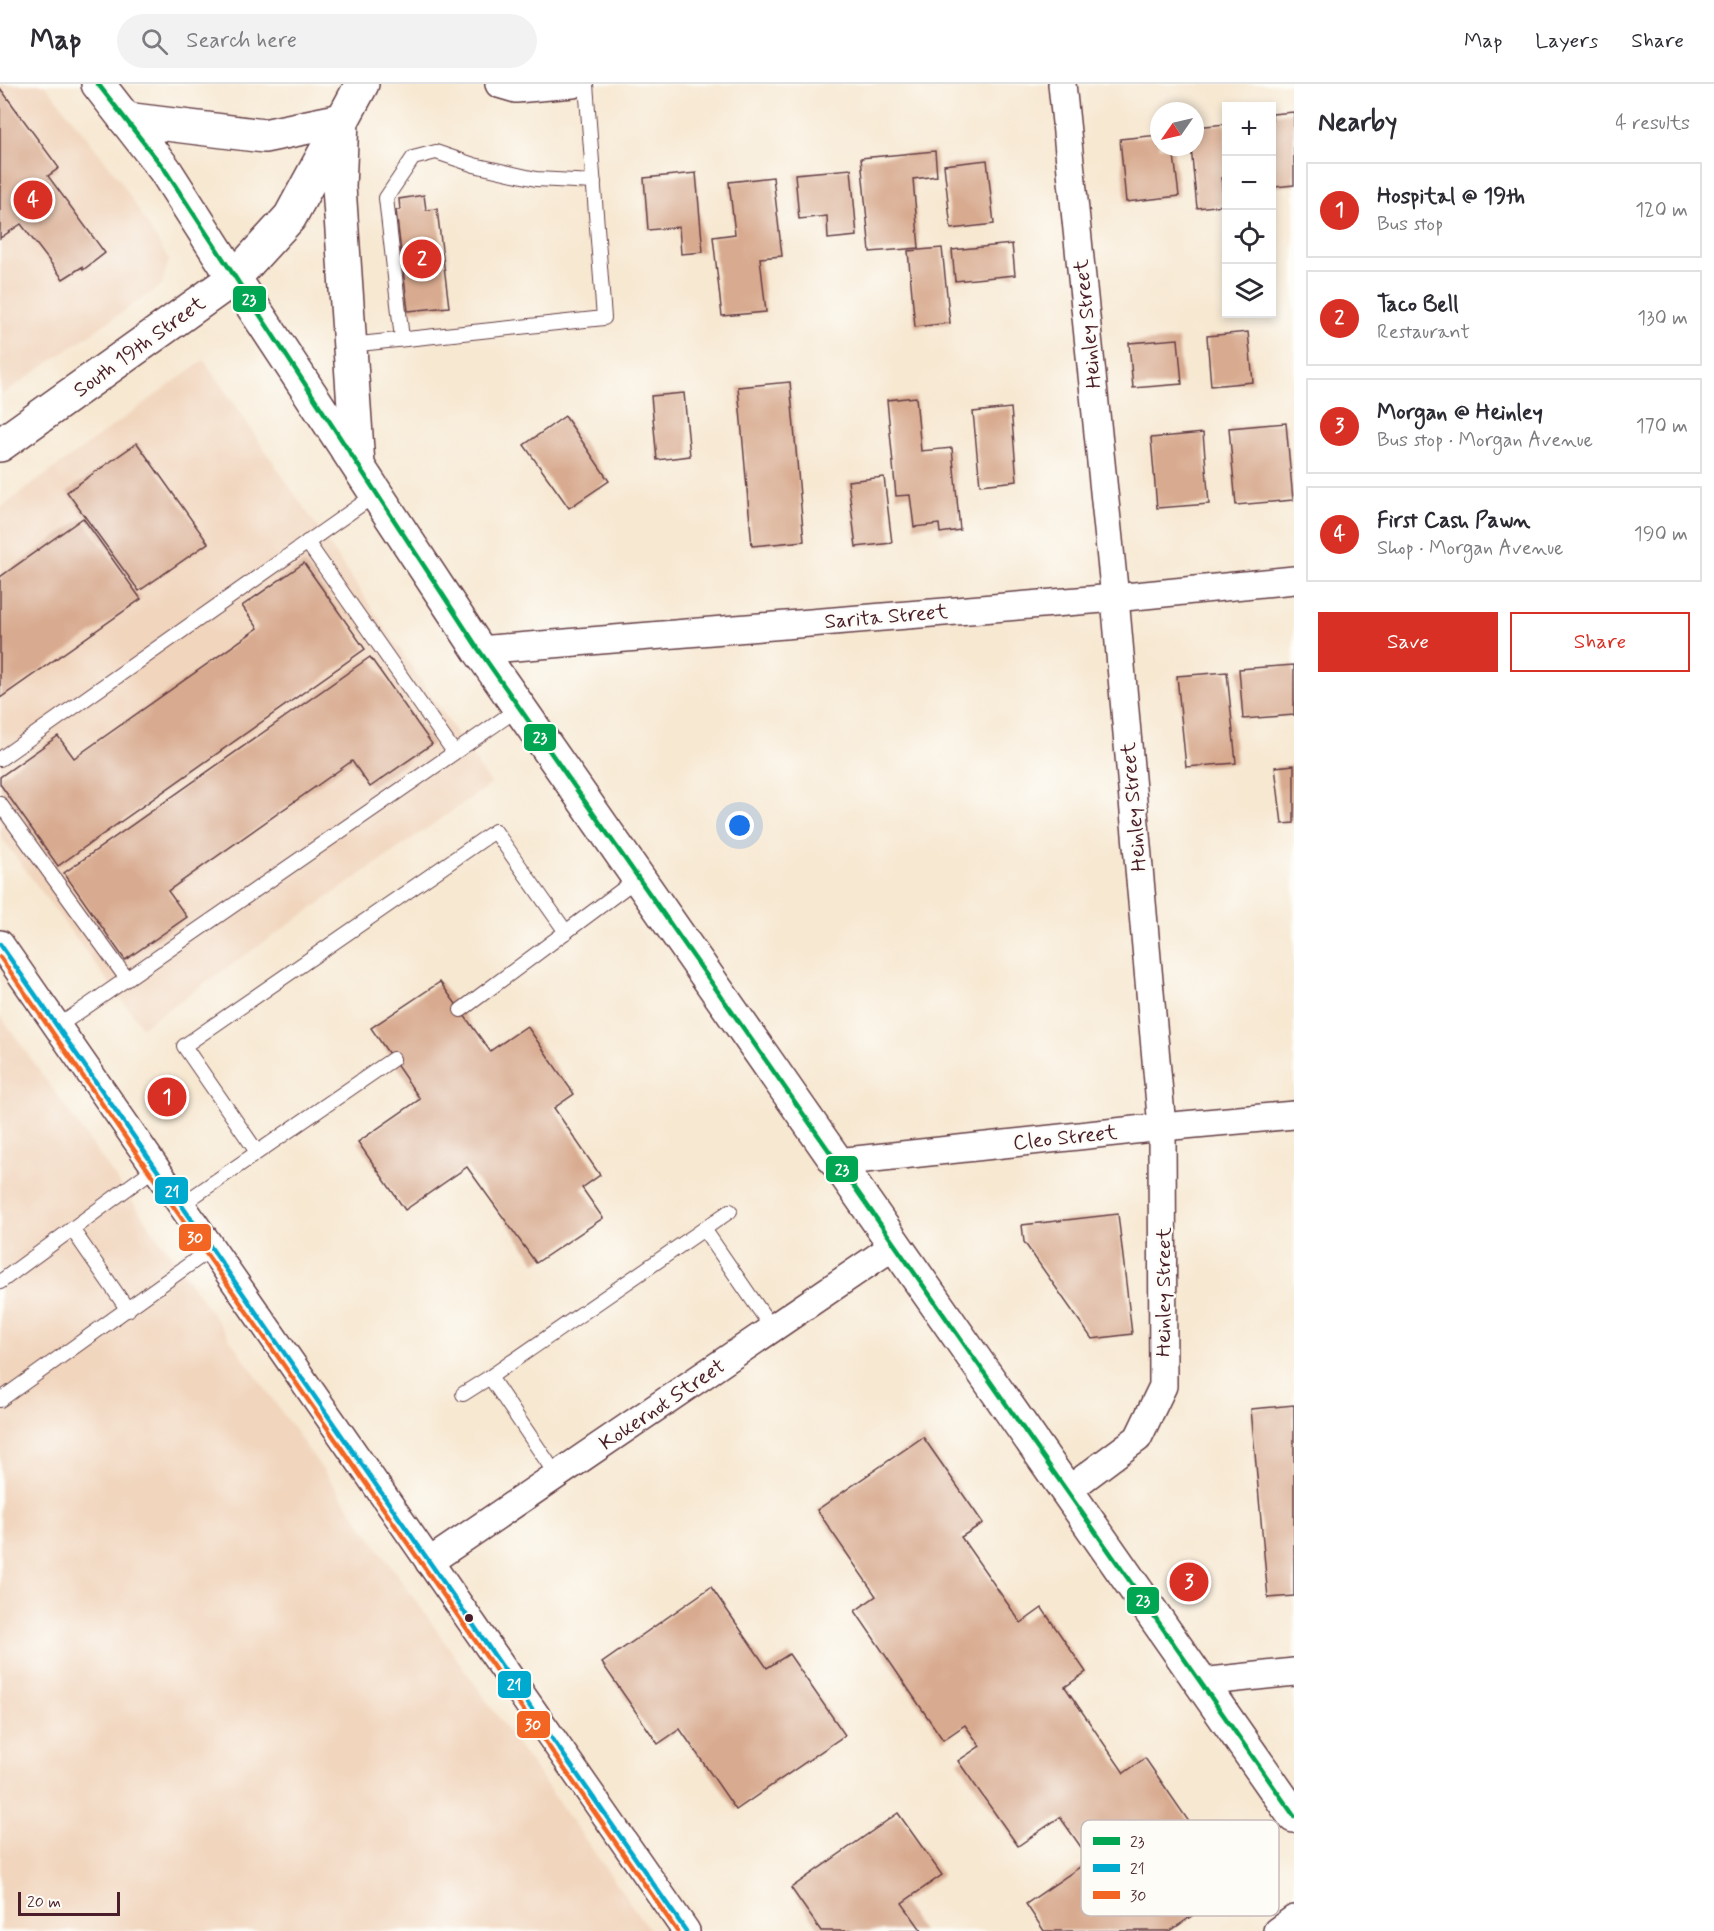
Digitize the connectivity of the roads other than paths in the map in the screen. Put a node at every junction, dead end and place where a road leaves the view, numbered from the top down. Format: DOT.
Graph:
graph roads {
  1 [pos="98,84"];
  2 [pos="362,84"];
  3 [pos="499,84"];
  4 [pos="573,84"];
  5 [pos="586,84"];
  6 [pos="1062,84"];
  7 [pos="125,119"];
  8 [pos="342,120"];
  9 [pos="594,182"];
  10 [pos="234,278"];
  11 [pos="402,339"];
  12 [pos="350,345"];
  13 [pos="0,445"];
  14 [pos="358,467"];
  15 [pos="376,494"];
  16 [pos="307,542"];
  17 [pos="1294,580"];
  18 [pos="1115,598"];
  19 [pos="479,650"];
  20 [pos="519,708"];
  21 [pos="454,752"];
  22 [pos="0,759"];
  23 [pos="0,804"];
  24 [pos="638,878"];
  25 [pos="566,932"];
  26 [pos="0,944"];
  27 [pos="127,979"];
  28 [pos="461,1010"];
  29 [pos="57,1027"];
  30 [pos="393,1059"];
  31 [pos="1294,1115"];
  32 [pos="1162,1127"];
  33 [pos="257,1152"];
  34 [pos="837,1162"];
  35 [pos="155,1168"];
  36 [pos="181,1205"];
  37 [pos="730,1211"];
  38 [pos="72,1229"];
  39 [pos="704,1229"];
  40 [pos="895,1245"];
  41 [pos="211,1249"];
  42 [pos="0,1282"];
  43 [pos="128,1310"];
  44 [pos="772,1328"];
  45 [pos="490,1377"];
  46 [pos="463,1394"];
  47 [pos="0,1400"];
  48 [pos="557,1476"];
  49 [pos="1067,1491"];
  50 [pos="429,1563"];
  51 [pos="1294,1672"];
  52 [pos="1201,1682"];
  53 [pos="1294,1816"];
  54 [pos="1294,1919"];
  55 [pos="686,1931"];
  56 [pos="1277,1931"];
  1 -- 7 [label="main road"];
  2 -- 8 [label="main road, South 19th Street"];
  3 -- 4 [label="street"];
  5 -- 9 [label="lane"];
  6 -- 18 [label="street, Heinley Street"];
  7 -- 8 [label="main road"];
  7 -- 10 [label="main road"];
  8 -- 10 [label="main road, South 19th Street"];
  8 -- 12 [label="main road"];
  9 -- 11 [label="lane"];
  9 -- 11 [label="lane"];
  10 -- 13 [label="main road, South 19th Street"];
  10 -- 14 [label="main road"];
  11 -- 12 [label="lane"];
  12 -- 14 [label="main road"];
  14 -- 15 [label="main road"];
  15 -- 16 [label="lane"];
  15 -- 19 [label="main road"];
  16 -- 21 [label="lane"];
  16 -- 22 [label="lane"];
  17 -- 18 [label="street, Sarita Street"];
  18 -- 19 [label="street, Sarita Street"];
  18 -- 32 [label="street, Heinley Street"];
  19 -- 20 [label="main road"];
  20 -- 21 [label="lane"];
  20 -- 24 [label="main road"];
  21 -- 27 [label="lane"];
  23 -- 27 [label="lane"];
  24 -- 25 [label="lane"];
  24 -- 34 [label="main road"];
  25 -- 28 [label="lane"];
  25 -- 33 [label="lane"];
  26 -- 29 [label="street"];
  27 -- 29 [label="lane"];
  29 -- 35 [label="street"];
  30 -- 33 [label="lane"];
  31 -- 32 [label="street, Cleo Street"];
  32 -- 34 [label="street, Cleo Street"];
  32 -- 49 [label="street, Heinley Street"];
  33 -- 36 [label="lane"];
  34 -- 40 [label="main road"];
  35 -- 36 [label="street"];
  35 -- 38 [label="lane"];
  36 -- 41 [label="street"];
  37 -- 39 [label="lane"];
  38 -- 42 [label="lane"];
  38 -- 43 [label="lane"];
  39 -- 44 [label="lane"];
  39 -- 45 [label="lane"];
  40 -- 44 [label="street, Kokernot Street"];
  40 -- 49 [label="main road"];
  41 -- 43 [label="lane"];
  41 -- 50 [label="street"];
  43 -- 47 [label="lane"];
  44 -- 48 [label="street, Kokernot Street"];
  45 -- 46 [label="lane"];
  45 -- 48 [label="lane"];
  48 -- 50 [label="street, Kokernot Street"];
  49 -- 52 [label="main road"];
  50 -- 55 [label="street"];
  51 -- 52 [label="street"];
  52 -- 53 [label="main road"];
  54 -- 56 [label="street"];
}
